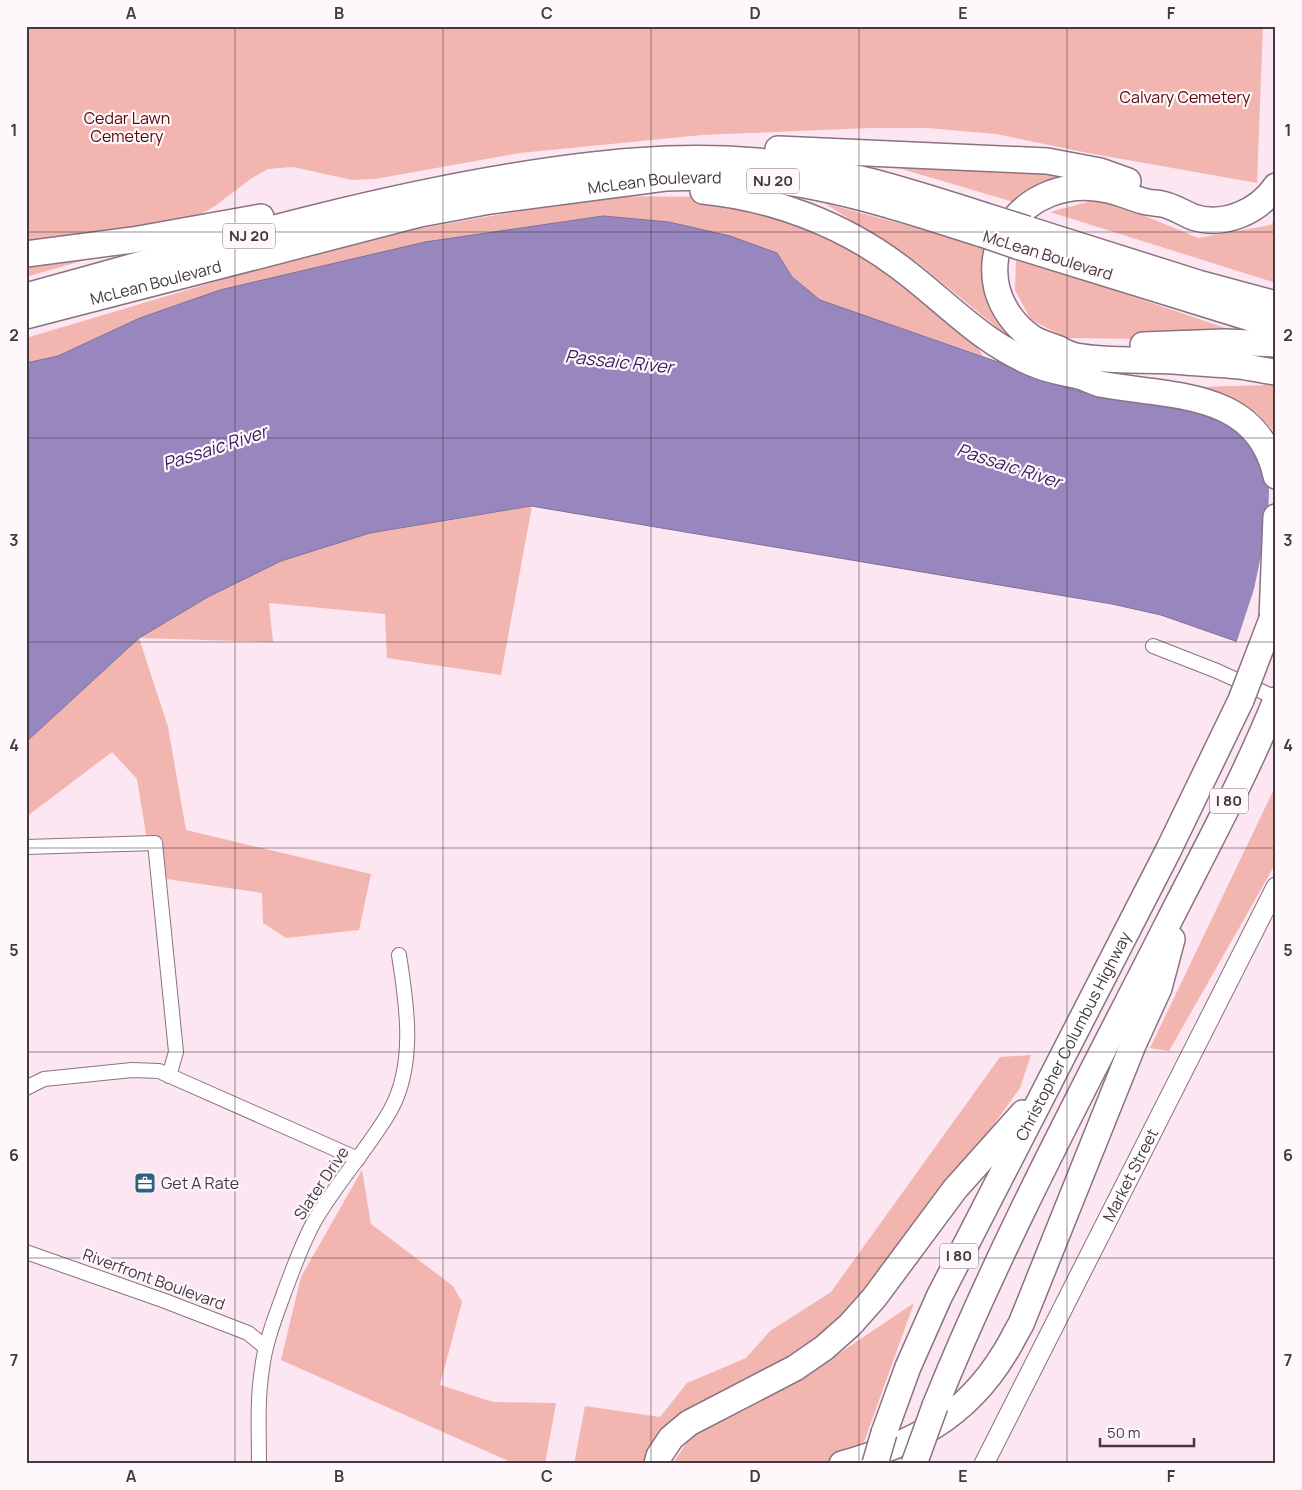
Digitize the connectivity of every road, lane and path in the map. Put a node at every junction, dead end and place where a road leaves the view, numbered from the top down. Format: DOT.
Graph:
graph roads {
  1 [pos="613,163"];
  2 [pos="474,183"];
  3 [pos="1276,186"];
  4 [pos="558,192"];
  5 [pos="1163,204"];
  6 [pos="987,226"];
  7 [pos="1022,238"];
  8 [pos="26,254"];
  9 [pos="155,282"];
  10 [pos="26,296"];
  11 [pos="1276,304"];
  12 [pos="26,316"];
  13 [pos="26,326"];
  14 [pos="1276,326"];
  15 [pos="1276,344"];
  16 [pos="1058,349"];
  17 [pos="1270,372"];
  18 [pos="1080,377"];
  19 [pos="1276,476"];
  20 [pos="1276,517"];
  21 [pos="1274,615"];
  22 [pos="1153,646"];
  23 [pos="1274,703"];
  24 [pos="26,846"];
  25 [pos="1276,887"];
  26 [pos="399,955"];
  27 [pos="1118,1050"];
  28 [pos="169,1076"];
  29 [pos="1048,1086"];
  30 [pos="26,1088"];
  31 [pos="358,1159"];
  32 [pos="26,1252"];
  33 [pos="265,1347"];
  34 [pos="259,1464"];
  35 [pos="657,1464"];
  36 [pos="842,1464"];
  37 [pos="875,1464"];
  38 [pos="914,1464"];
  39 [pos="984,1464"];
  1 -- 2 [label="highway, McLean Boulevard / NJ 20"];
  1 -- 5 [label="highway"];
  1 -- 6 [label="highway, McLean Boulevard / NJ 20"];
  2 -- 8 [label="highway"];
  2 -- 10 [label="highway, McLean Boulevard / NJ 20"];
  3 -- 5 [label="highway"];
  4 -- 6 [label="highway, McLean Boulevard / NJ 20"];
  4 -- 9 [label="highway, McLean Boulevard / NJ 20"];
  4 -- 18 [label="highway"];
  5 -- 16 [label="highway"];
  6 -- 7 [label="highway, McLean Boulevard / NJ 20, bridge"];
  7 -- 11 [label="highway, McLean Boulevard / NJ 20"];
  7 -- 14 [label="highway, McLean Boulevard / NJ 20"];
  9 -- 12 [label="highway, McLean Boulevard / NJ 20"];
  9 -- 13 [label="highway"];
  15 -- 16 [label="highway"];
  16 -- 17 [label="highway"];
  17 -- 18 [label="highway"];
  18 -- 19 [label="highway"];
  20 -- 21 [label="highway, Christopher Columbus Highway"];
  21 -- 29 [label="highway, Christopher Columbus Highway / I 80, bridge"];
  22 -- 23 [label="street"];
  23 -- 27 [label="highway, Christopher Columbus Highway / I 80"];
  24 -- 28 [label="street"];
  25 -- 39 [label="main road, Market Street"];
  26 -- 31 [label="street, Slater Drive"];
  27 -- 36 [label="highway"];
  27 -- 38 [label="highway, Christopher Columbus Highway / I 80, bridge"];
  28 -- 30 [label="street"];
  28 -- 31 [label="street"];
  29 -- 35 [label="highway"];
  29 -- 37 [label="highway, Christopher Columbus Highway / I 80, bridge"];
  31 -- 33 [label="street, Slater Drive"];
  32 -- 33 [label="street, Riverfront Boulevard"];
  33 -- 34 [label="street, Slater Drive"];
}
